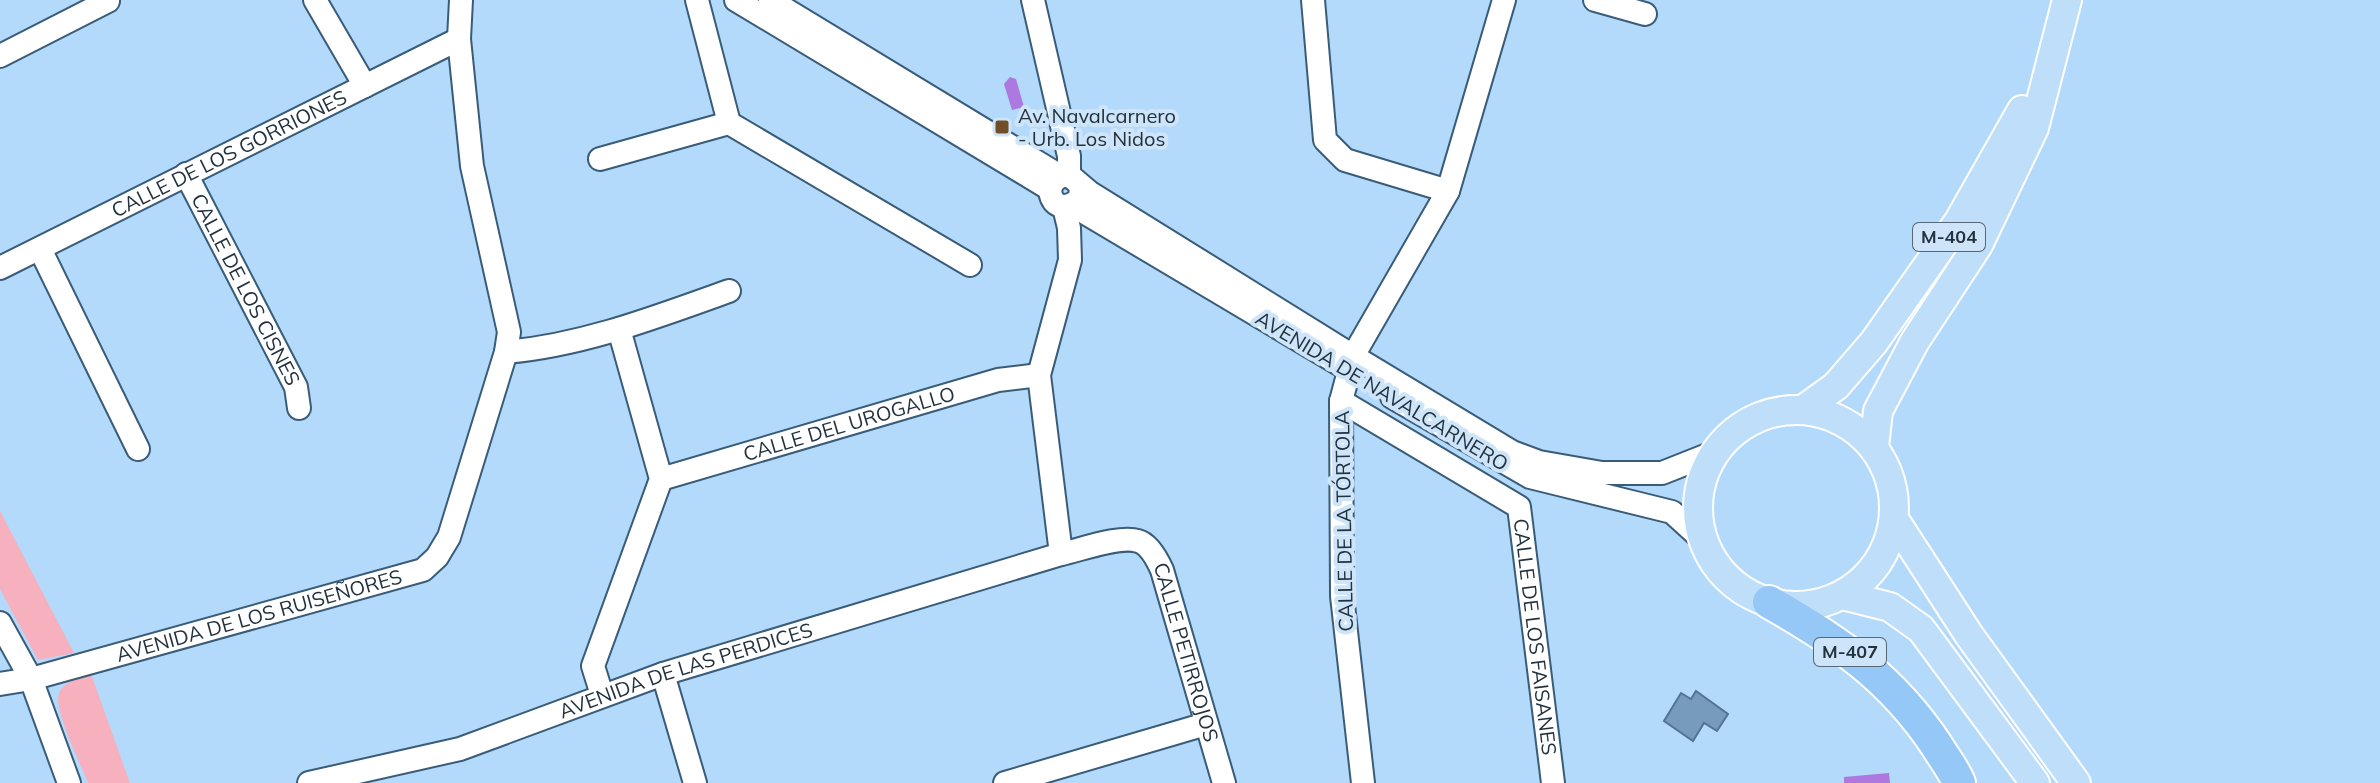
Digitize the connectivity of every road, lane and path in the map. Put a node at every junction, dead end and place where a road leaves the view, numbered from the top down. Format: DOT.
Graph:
graph roads {
  1 [pos="315,0"];
  2 [pos="461,0"];
  3 [pos="697,0"];
  4 [pos="736,0"];
  5 [pos="770,0"];
  6 [pos="1033,0"];
  7 [pos="1313,0"];
  8 [pos="1504,0"];
  9 [pos="1595,0"];
  10 [pos="2067,0"];
  11 [pos="108,1"];
  12 [pos="1645,14"];
  13 [pos="2057,37"];
  14 [pos="459,39"];
  15 [pos="0,56"];
  16 [pos="365,86"];
  17 [pos="729,123"];
  18 [pos="600,159"];
  19 [pos="186,174"];
  20 [pos="1066,190"];
  21 [pos="1448,191"];
  22 [pos="40,249"];
  23 [pos="970,265"];
  24 [pos="0,268"];
  25 [pos="729,291"];
  26 [pos="619,329"];
  27 [pos="506,352"];
  28 [pos="1350,363"];
  29 [pos="1039,375"];
  30 [pos="1341,401"];
  31 [pos="299,408"];
  32 [pos="1804,409"];
  33 [pos="1874,447"];
  34 [pos="138,449"];
  35 [pos="1715,452"];
  36 [pos="661,479"];
  37 [pos="1894,519"];
  38 [pos="1125,539"];
  39 [pos="1704,541"];
  40 [pos="1061,554"];
  41 [pos="1842,595"];
  42 [pos="1769,602"];
  43 [pos="0,623"];
  44 [pos="663,674"];
  45 [pos="31,679"];
  46 [pos="0,684"];
  47 [pos="602,695"];
  48 [pos="1206,724"];
  49 [pos="69,783"];
  50 [pos="309,783"];
  51 [pos="695,783"];
  52 [pos="1005,783"];
  53 [pos="1224,783"];
  54 [pos="1363,783"];
  55 [pos="1553,783"];
  56 [pos="1959,783"];
  57 [pos="2035,783"];
  58 [pos="2076,783"];
  1 -- 16 [label="street"];
  2 -- 14 [label="street, AVENIDA DE LOS RUISEÑORES"];
  3 -- 17 [label="street"];
  4 -- 20 [label="street, AVENIDA DE NAVALCARNERO"];
  5 -- 20 [label="street, AVENIDA DE NAVALCARNERO"];
  6 -- 20 [label="street"];
  7 -- 21 [label="street"];
  8 -- 21 [label="street, CALLE DE LA TÓRTOLA"];
  9 -- 12 [label="street"];
  10 -- 13 [label="main road, M-404"];
  11 -- 15 [label="street"];
  13 -- 32 [label="main road, M-404"];
  13 -- 33 [label="main road, M-404"];
  14 -- 16 [label="street, CALLE DE LOS GORRIONES"];
  14 -- 27 [label="street, AVENIDA DE LOS RUISEÑORES"];
  16 -- 19 [label="street, CALLE DE LOS GORRIONES"];
  17 -- 18 [label="street"];
  17 -- 23 [label="street"];
  19 -- 22 [label="street, CALLE DE LOS GORRIONES"];
  19 -- 31 [label="street, CALLE DE LOS CISNES"];
  20 -- 28 [label="street, AVENIDA DE NAVALCARNERO"];
  20 -- 29 [label="street"];
  21 -- 28 [label="street, CALLE DE LA TÓRTOLA"];
  22 -- 24 [label="street, CALLE DE LOS GORRIONES"];
  22 -- 34 [label="street"];
  25 -- 26 [label="street"];
  26 -- 27 [label="street"];
  26 -- 36 [label="street"];
  27 -- 45 [label="street, AVENIDA DE LOS RUISEÑORES"];
  28 -- 30 [label="street, CALLE DE LA TÓRTOLA"];
  28 -- 35 [label="street, AVENIDA DE NAVALCARNERO"];
  28 -- 39 [label="street, AVENIDA DE NAVALCARNERO"];
  29 -- 36 [label="street, CALLE DEL UROGALLO"];
  29 -- 40 [label="street"];
  30 -- 54 [label="street, CALLE DE LA TÓRTOLA"];
  30 -- 55 [label="street, CALLE DE LOS FAISANES"];
  32 -- 33 [label="main road, M-404"];
  32 -- 35 [label="main road, M-404"];
  33 -- 37 [label="main road, M-404"];
  35 -- 39 [label="main road, M-404"];
  36 -- 47 [label="street"];
  37 -- 41 [label="main road, M-404"];
  37 -- 58 [label="main road, M-404"];
  38 -- 40 [label="street, AVENIDA DE LAS PERDICES"];
  38 -- 48 [label="street, CALLE PETIRROJOS"];
  39 -- 42 [label="main road, M-404"];
  40 -- 44 [label="street, AVENIDA DE LAS PERDICES"];
  41 -- 42 [label="main road, M-404"];
  41 -- 57 [label="main road, M-404"];
  42 -- 56 [label="highway, M-407"];
  43 -- 45 [label="street"];
  44 -- 47 [label="street, AVENIDA DE LAS PERDICES"];
  44 -- 51 [label="street"];
  45 -- 46 [label="street, AVENIDA DE LOS RUISEÑORES"];
  45 -- 49 [label="street"];
  47 -- 50 [label="street, AVENIDA DE LAS PERDICES"];
  48 -- 52 [label="street"];
  48 -- 53 [label="street, CALLE PETIRROJOS"];
}
